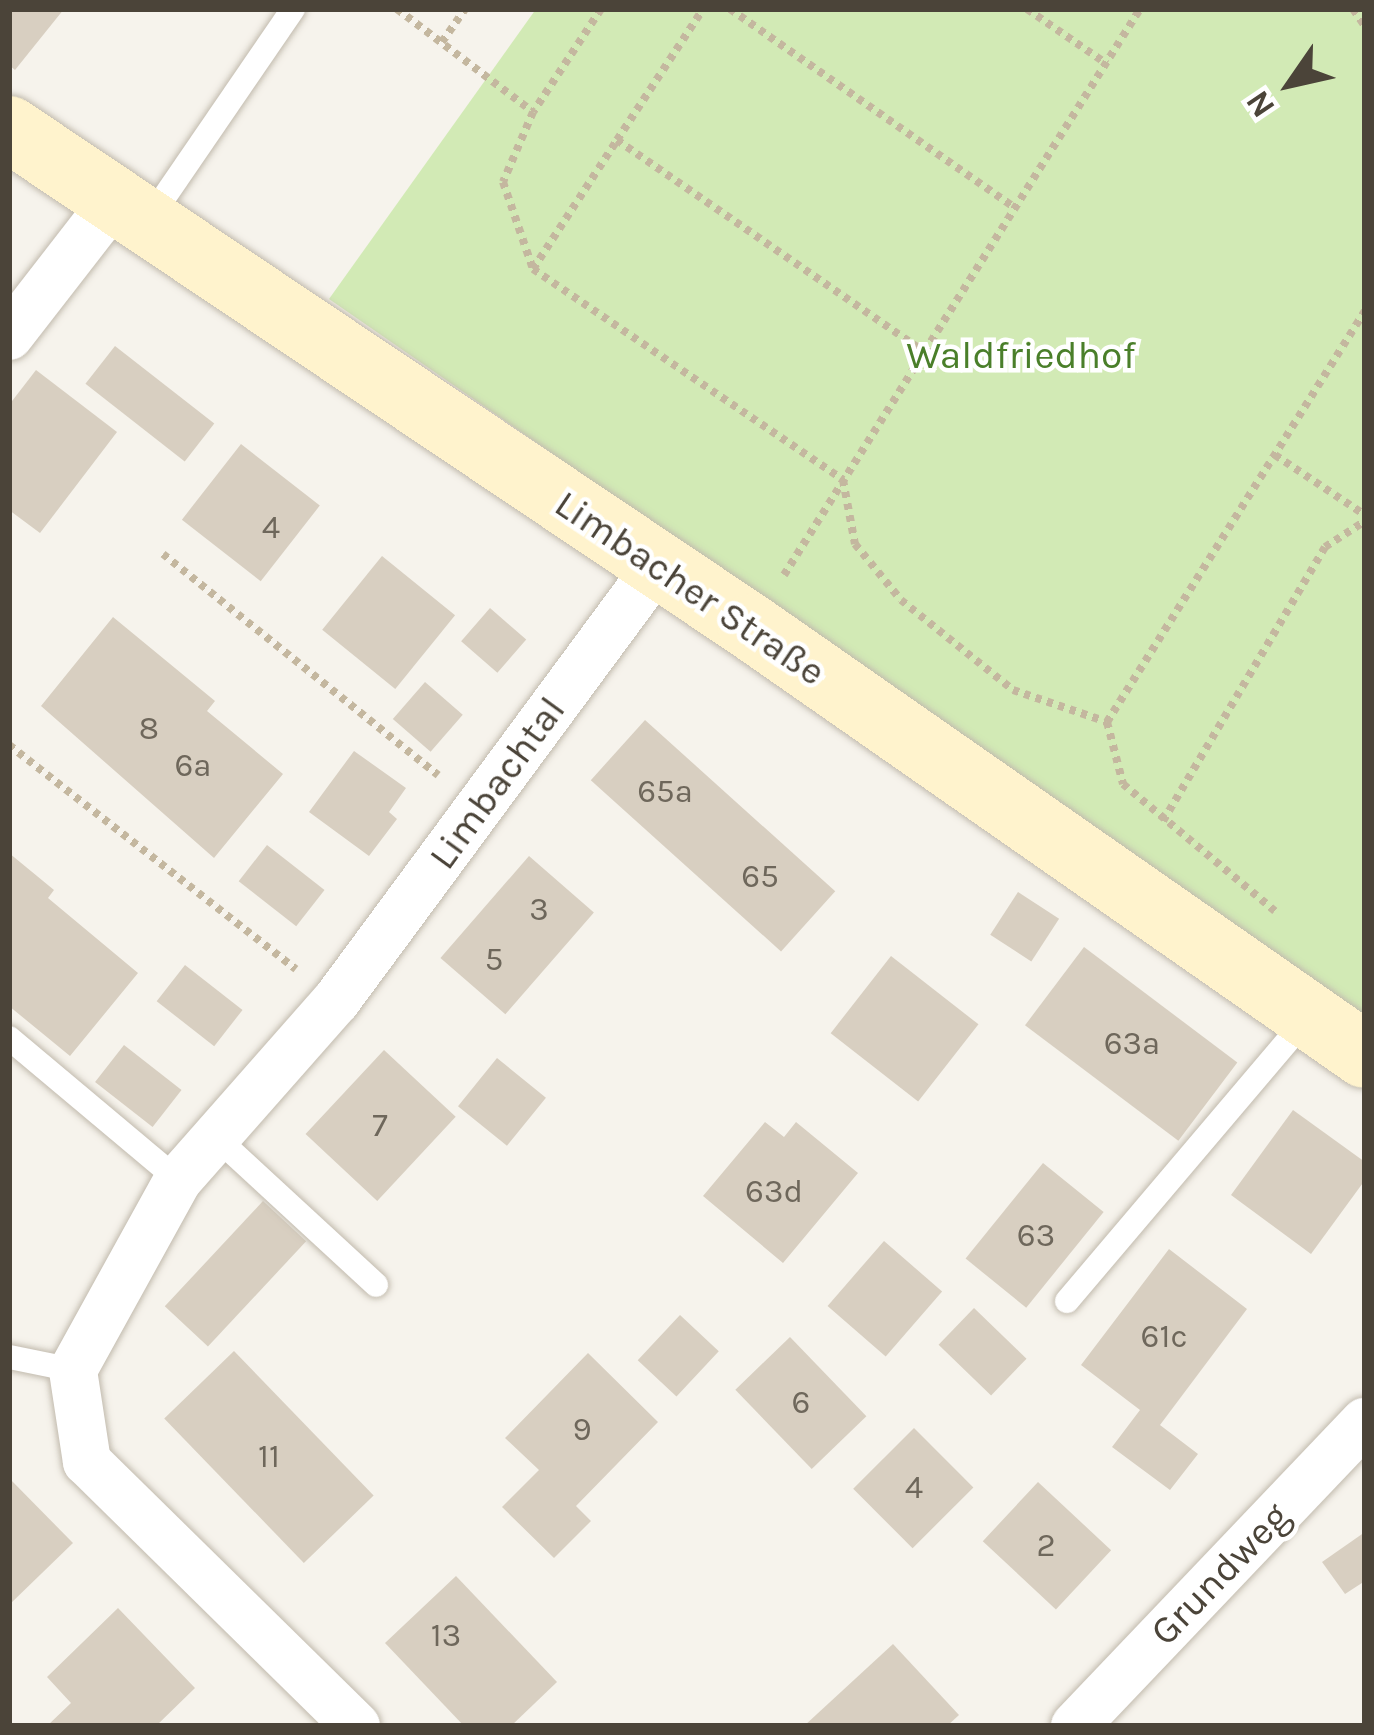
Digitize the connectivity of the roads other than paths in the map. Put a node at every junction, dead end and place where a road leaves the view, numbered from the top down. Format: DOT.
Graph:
graph roads {
  1 [pos="293,9"];
  2 [pos="9,129"];
  3 [pos="129,214"];
  4 [pos="9,336"];
  5 [pos="658,566"];
  6 [pos="1309,1016"];
  7 [pos="9,1038"];
  8 [pos="1365,1055"];
  9 [pos="218,1139"];
  10 [pos="178,1180"];
  11 [pos="376,1285"];
  12 [pos="1066,1301"];
  13 [pos="9,1357"];
  14 [pos="73,1370"];
  15 [pos="1365,1422"];
  16 [pos="356,1726"];
  17 [pos="1075,1726"];
  1 -- 3 [label="lane"];
  2 -- 3 [label="main road, Limbacher Straße"];
  3 -- 4 [label="street"];
  3 -- 5 [label="main road, Limbacher Straße"];
  5 -- 6 [label="main road, Limbacher Straße"];
  5 -- 9 [label="street, Limbachtal"];
  6 -- 8 [label="main road, Limbacher Straße"];
  6 -- 12 [label="lane"];
  7 -- 10 [label="lane"];
  9 -- 10 [label="street, Limbachtal"];
  9 -- 11 [label="lane"];
  10 -- 14 [label="street, Limbachtal"];
  13 -- 14 [label="lane"];
  14 -- 16 [label="street"];
  15 -- 17 [label="street, Grundweg"];
}
